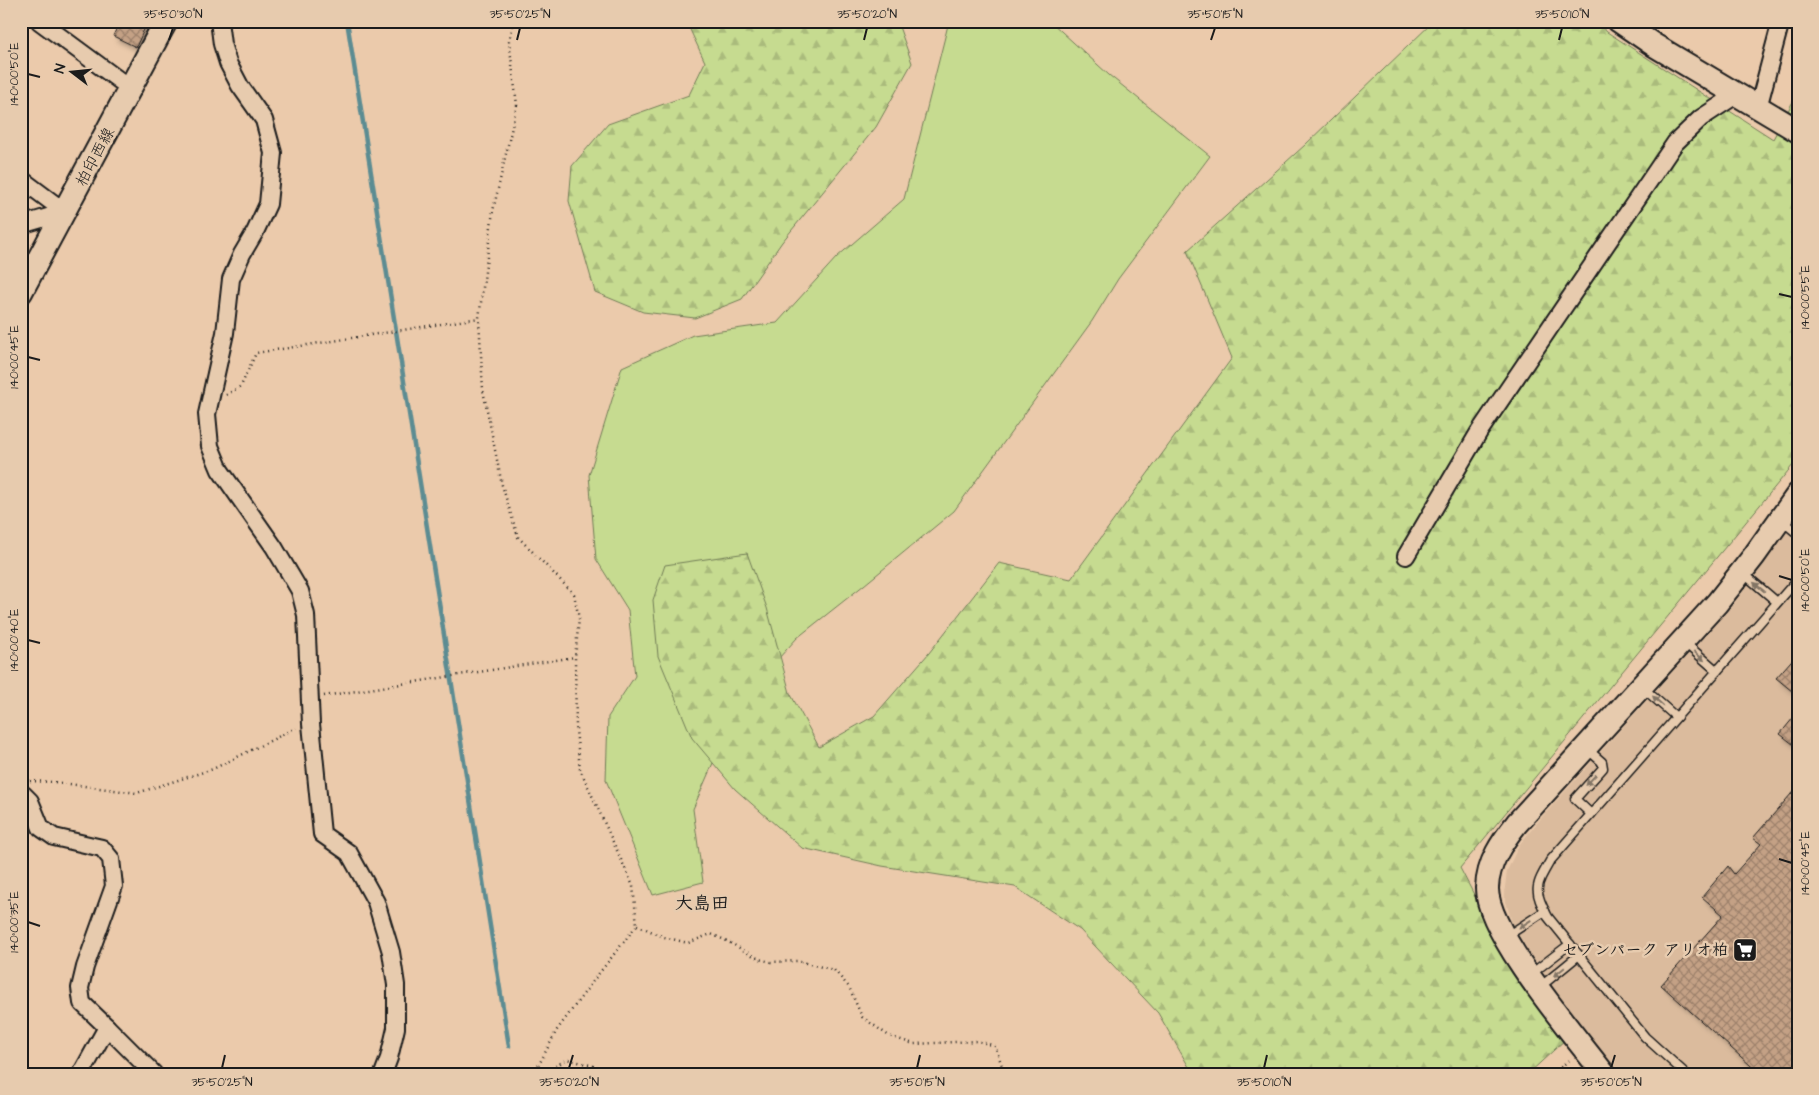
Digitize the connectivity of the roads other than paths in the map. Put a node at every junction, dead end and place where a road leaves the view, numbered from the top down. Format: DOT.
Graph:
graph roads {
  1 [pos="39,21"];
  2 [pos="166,21"];
  3 [pos="219,21"];
  4 [pos="1619,21"];
  5 [pos="1781,21"];
  6 [pos="131,89"];
  7 [pos="1736,95"];
  8 [pos="1758,108"];
  9 [pos="1798,132"];
  10 [pos="21,179"];
  11 [pos="65,212"];
  12 [pos="21,225"];
  13 [pos="21,292"];
  14 [pos="1798,494"];
  15 [pos="1779,519"];
  16 [pos="1798,534"];
  17 [pos="1406,556"];
  18 [pos="1742,572"];
  19 [pos="1798,579"];
  20 [pos="1777,602"];
  21 [pos="1682,641"];
  22 [pos="1717,671"];
  23 [pos="1640,685"];
  24 [pos="1676,717"];
  25 [pos="1585,747"];
  26 [pos="22,794"];
  27 [pos="1590,814"];
  28 [pos="1546,911"];
  29 [pos="1505,937"];
  30 [pos="1570,944"];
  31 [pos="1579,955"];
  32 [pos="1534,982"];
  33 [pos="108,1027"];
  34 [pos="81,1074"];
  35 [pos="154,1074"];
  36 [pos="383,1074"];
  37 [pos="1604,1074"];
  38 [pos="1686,1074"];
  1 -- 6 [label="street"];
  2 -- 6 [label="street, 柏印西線"];
  3 -- 36 [label="street"];
  4 -- 7 [label="street"];
  5 -- 8 [label="street"];
  6 -- 11 [label="street, 柏印西線"];
  7 -- 8 [label="street"];
  7 -- 17 [label="street"];
  8 -- 9 [label="street"];
  10 -- 11 [label="street"];
  11 -- 12 [label="street"];
  11 -- 13 [label="street, 柏印西線"];
  14 -- 15 [label="street"];
  15 -- 16 [label="lane"];
  15 -- 18 [label="street"];
  20 -- 18 [label="lane, one-way"];
  18 -- 21 [label="street"];
  19 -- 20 [label="lane"];
  20 -- 22 [label="lane"];
  21 -- 22 [label="lane, one-way"];
  21 -- 23 [label="street"];
  22 -- 24 [label="lane"];
  24 -- 23 [label="lane, one-way"];
  23 -- 25 [label="street"];
  24 -- 27 [label="lane"];
  25 -- 27 [label="lane, one-way"];
  25 -- 29 [label="street"];
  26 -- 33 [label="street"];
  27 -- 28 [label="lane"];
  28 -- 29 [label="lane, one-way"];
  28 -- 30 [label="lane"];
  29 -- 32 [label="street"];
  30 -- 31 [label="lane"];
  30 -- 32 [label="lane"];
  31 -- 32 [label="lane, one-way"];
  31 -- 38 [label="lane"];
  32 -- 37 [label="street"];
  33 -- 34 [label="street"];
  33 -- 35 [label="street"];
}
